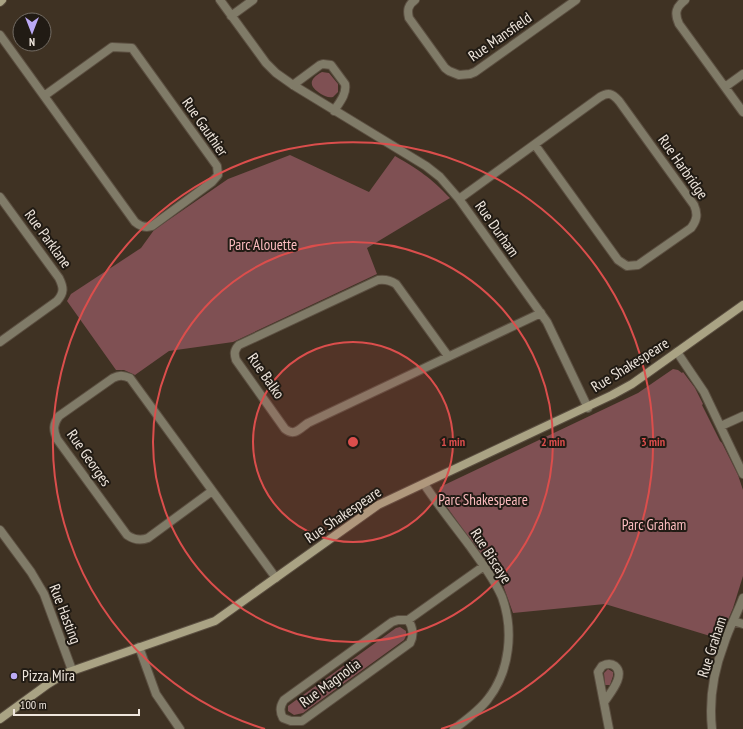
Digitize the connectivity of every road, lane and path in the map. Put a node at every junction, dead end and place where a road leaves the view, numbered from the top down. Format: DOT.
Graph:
graph roads {
  1 [pos="220,0"];
  2 [pos="253,0"];
  3 [pos="415,0"];
  4 [pos="576,0"];
  5 [pos="685,0"];
  6 [pos="231,16"];
  7 [pos="0,35"];
  8 [pos="743,74"];
  9 [pos="293,85"];
  10 [pos="725,87"];
  11 [pos="44,96"];
  12 [pos="334,111"];
  13 [pos="743,112"];
  14 [pos="535,145"];
  15 [pos="0,197"];
  16 [pos="459,199"];
  17 [pos="743,305"];
  18 [pos="541,313"];
  19 [pos="0,342"];
  20 [pos="677,352"];
  21 [pos="448,356"];
  22 [pos="588,408"];
  23 [pos="743,416"];
  24 [pos="721,426"];
  25 [pos="743,474"];
  26 [pos="424,484"];
  27 [pos="212,491"];
  28 [pos="0,530"];
  29 [pos="484,566"];
  30 [pos="276,578"];
  31 [pos="743,598"];
  32 [pos="408,620"];
  33 [pos="733,621"];
  34 [pos="743,624"];
  35 [pos="140,647"];
  36 [pos="72,670"];
  37 [pos="605,701"];
  38 [pos="0,719"];
  39 [pos="180,729"];
  40 [pos="454,729"];
  41 [pos="610,729"];
  42 [pos="712,729"];
  1 -- 6 [label="street, Rue Durham"];
  2 -- 6 [label="street"];
  3 -- 4 [label="street, Rue Mansfield"];
  5 -- 10 [label="street"];
  6 -- 9 [label="street, Rue Durham"];
  7 -- 11 [label="street, Rue Gauthier"];
  8 -- 10 [label="street"];
  9 -- 12 [label="street, Rue Durham"];
  9 -- 12 [label="street"];
  10 -- 13 [label="street"];
  11 -- 11 [label="street, Rue Gauthier"];
  12 -- 16 [label="street, Rue Durham"];
  14 -- 14 [label="street, Rue Harbridge"];
  14 -- 16 [label="street, Rue Harbridge"];
  15 -- 19 [label="street, Rue Parklane"];
  16 -- 18 [label="street, Rue Durham"];
  17 -- 20 [label="street, Rue Shakespeare"];
  18 -- 21 [label="street, Rue Balko"];
  18 -- 22 [label="street, Rue Durham"];
  20 -- 22 [label="street, Rue Shakespeare"];
  20 -- 24 [label="street"];
  21 -- 21 [label="street, Rue Balko"];
  22 -- 26 [label="street, Rue Shakespeare"];
  23 -- 24 [label="street"];
  24 -- 25 [label="street"];
  26 -- 29 [label="street, Rue Biscaye"];
  26 -- 30 [label="street, Rue Shakespeare"];
  27 -- 27 [label="street, Rue Georges"];
  27 -- 30 [label="street, Rue Georges"];
  28 -- 36 [label="street, Rue Hasting"];
  29 -- 32 [label="street, Rue Magnolia"];
  29 -- 40 [label="street, Rue Biscaye"];
  30 -- 35 [label="street, Rue Shakespeare"];
  31 -- 33 [label="street, Rue Graham"];
  32 -- 32 [label="street, Rue Magnolia"];
  33 -- 34 [label="street"];
  33 -- 42 [label="street, Rue Graham"];
  35 -- 36 [label="street, Rue Shakespeare"];
  35 -- 39 [label="street"];
  36 -- 38 [label="street, Rue Shakespeare"];
  37 -- 41 [label="street"];
}
